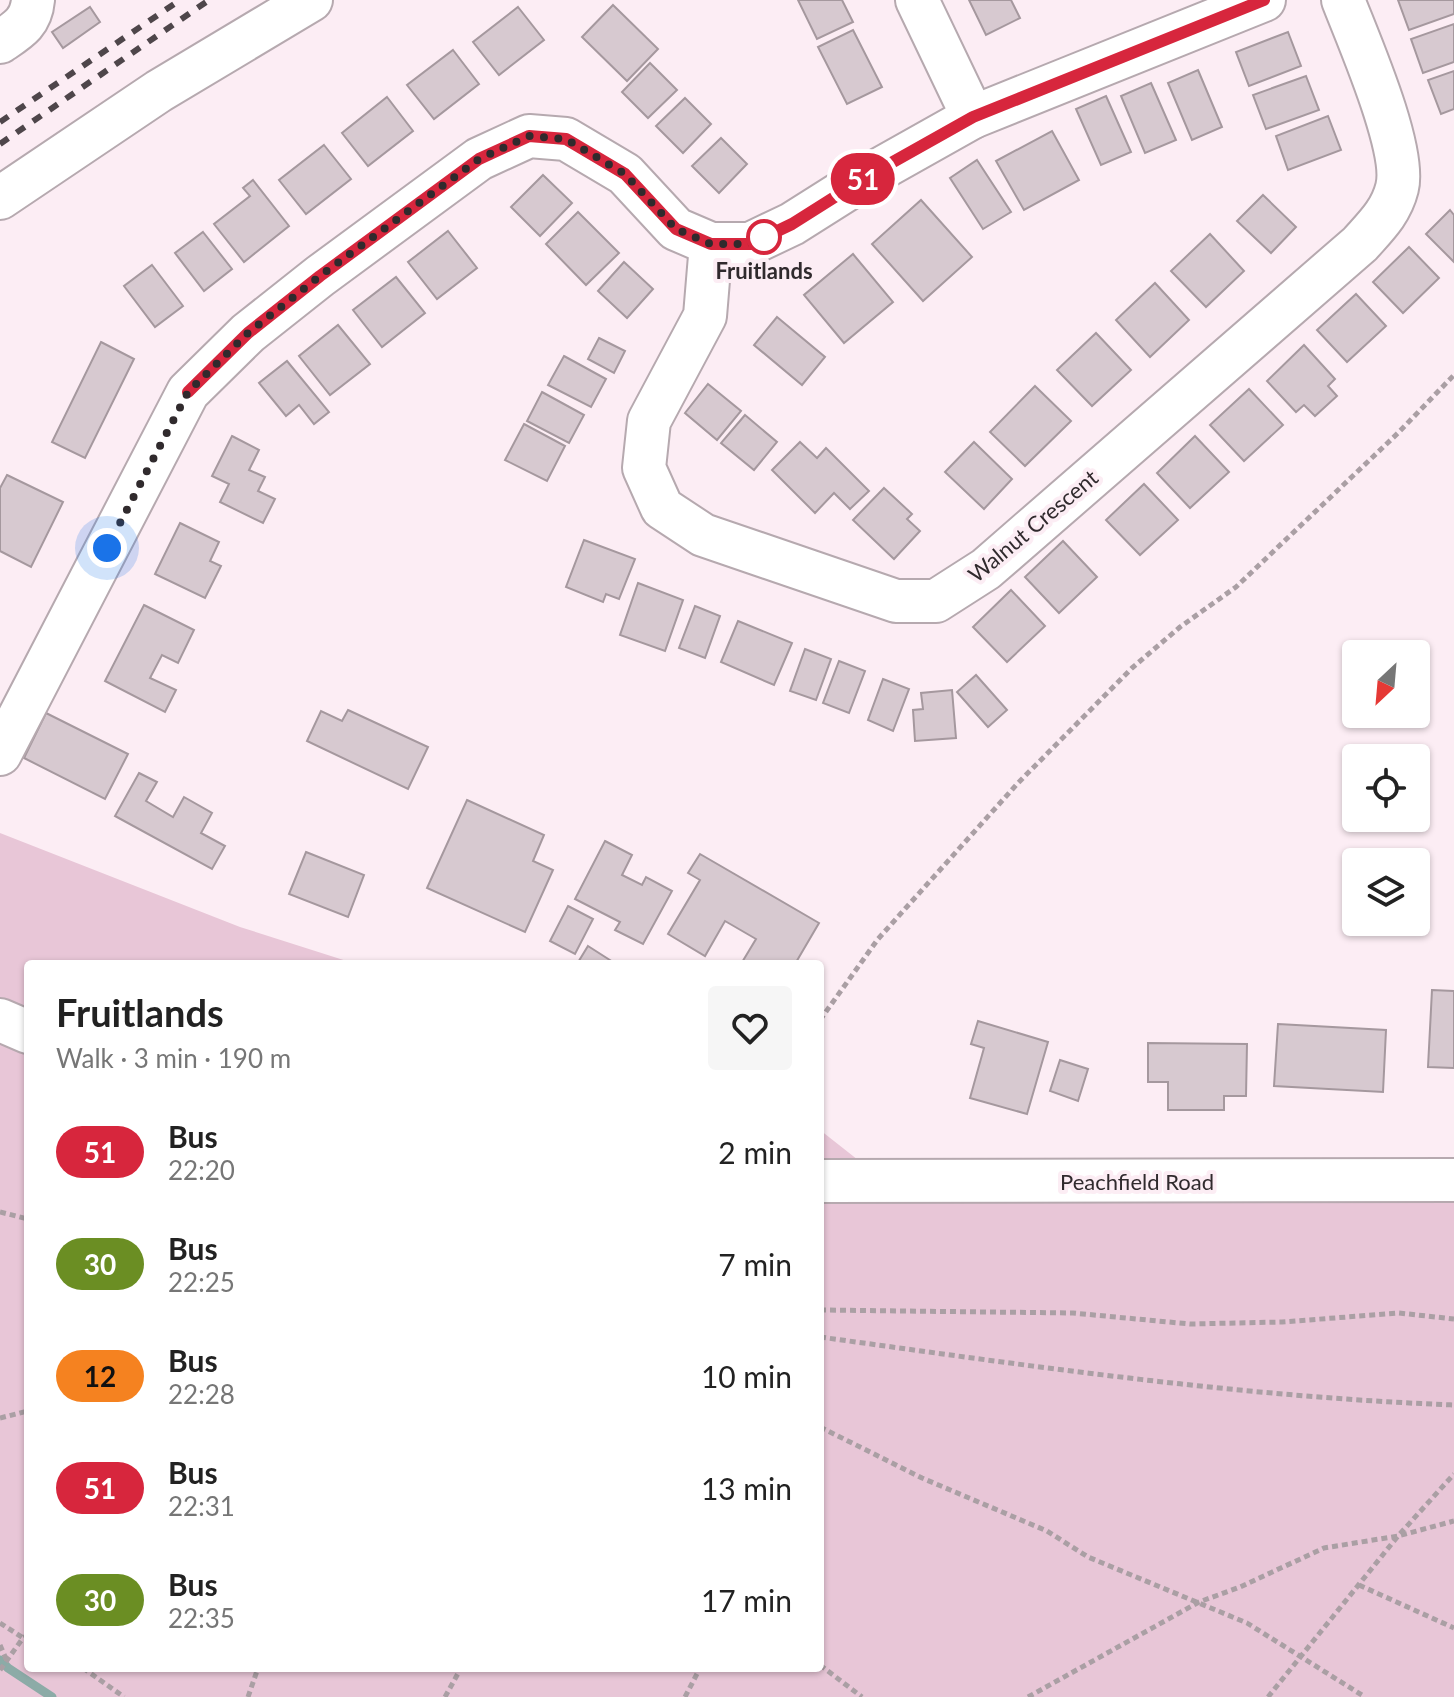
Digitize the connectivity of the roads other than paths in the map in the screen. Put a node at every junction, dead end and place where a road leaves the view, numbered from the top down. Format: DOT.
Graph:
graph roads {
  1 [pos="33,0"];
  2 [pos="311,0"];
  3 [pos="917,0"];
  4 [pos="1264,0"];
  5 [pos="1343,0"];
  6 [pos="0,42"];
  7 [pos="973,117"];
  8 [pos="0,198"];
  9 [pos="711,244"];
  10 [pos="0,754"];
  11 [pos="0,1020"];
  12 [pos="24,1030"];
  13 [pos="1454,1180"];
  14 [pos="824,1181"];
  1 -- 6 [label="street"];
  2 -- 8 [label="street"];
  3 -- 7 [label="street"];
  4 -- 7 [label="street"];
  5 -- 9 [label="street, Walnut Crescent"];
  7 -- 9 [label="street"];
  9 -- 10 [label="street"];
  11 -- 12 [label="street"];
  13 -- 14 [label="street, Peachfield Road"];
}
